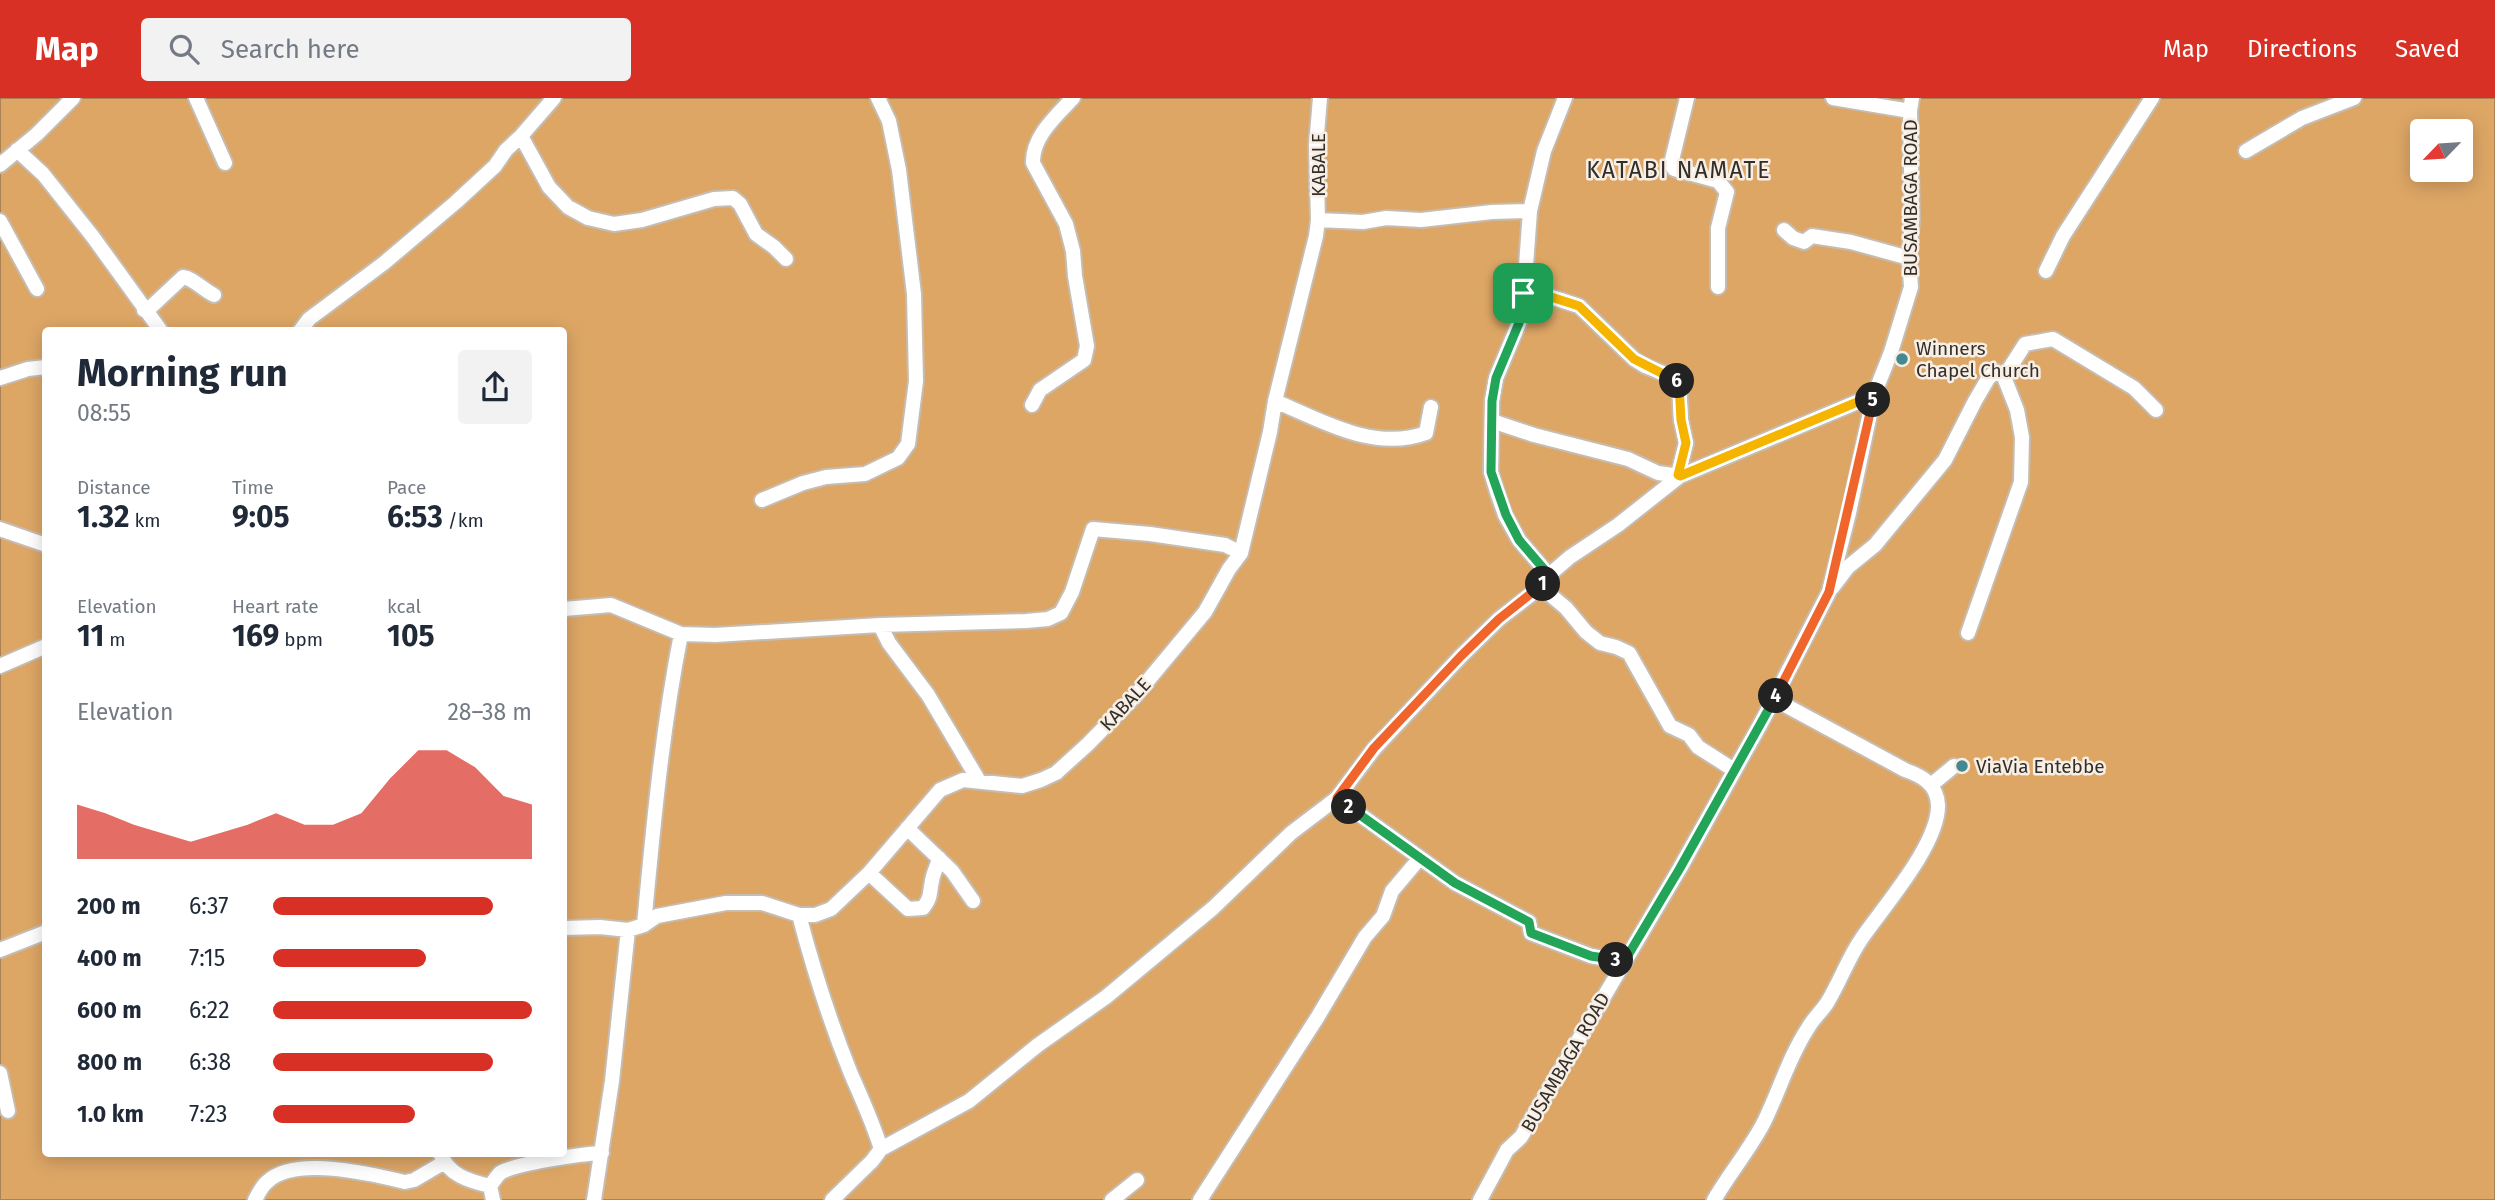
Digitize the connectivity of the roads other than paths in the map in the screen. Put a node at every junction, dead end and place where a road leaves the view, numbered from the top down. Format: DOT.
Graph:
graph roads {
  1 [pos="73,98"];
  2 [pos="196,98"];
  3 [pos="554,98"];
  4 [pos="878,98"];
  5 [pos="1073,98"];
  6 [pos="1320,98"];
  7 [pos="1565,98"];
  8 [pos="1686,98"];
  9 [pos="1833,98"];
  10 [pos="2152,98"];
  11 [pos="2354,98"];
  12 [pos="1911,104"];
  13 [pos="521,136"];
  14 [pos="17,150"];
  15 [pos="2246,151"];
  16 [pos="225,163"];
  17 [pos="0,165"];
  18 [pos="1530,211"];
  19 [pos="1318,220"];
  20 [pos="0,221"];
  21 [pos="1784,230"];
  22 [pos="1909,258"];
  23 [pos="786,259"];
  24 [pos="2046,271"];
  25 [pos="1717,287"];
  26 [pos="37,289"];
  27 [pos="1523,293"];
  28 [pos="214,295"];
  29 [pos="144,310"];
  30 [pos="157,327"];
  31 [pos="303,327"];
  32 [pos="42,367"];
  33 [pos="2004,377"];
  34 [pos="0,378"];
  35 [pos="1874,395"];
  36 [pos="1275,401"];
  37 [pos="1032,405"];
  38 [pos="1431,407"];
  39 [pos="2156,410"];
  40 [pos="1492,421"];
  41 [pos="1679,475"];
  42 [pos="762,500"];
  43 [pos="0,529"];
  44 [pos="42,544"];
  45 [pos="1241,552"];
  46 [pos="1545,581"];
  47 [pos="1829,592"];
  48 [pos="567,609"];
  49 [pos="880,625"];
  50 [pos="1968,633"];
  51 [pos="681,634"];
  52 [pos="42,648"];
  53 [pos="0,666"];
  54 [pos="1774,699"];
  55 [pos="1954,766"];
  56 [pos="1734,770"];
  57 [pos="979,781"];
  58 [pos="1931,785"];
  59 [pos="1337,798"];
  60 [pos="907,828"];
  61 [pos="939,858"];
  62 [pos="1419,859"];
  63 [pos="869,873"];
  64 [pos="973,901"];
  65 [pos="799,915"];
  66 [pos="644,925"];
  67 [pos="567,928"];
  68 [pos="628,930"];
  69 [pos="42,934"];
  70 [pos="0,950"];
  71 [pos="1624,962"];
  72 [pos="0,1073"];
  73 [pos="8,1111"];
  74 [pos="881,1149"];
  75 [pos="602,1153"];
  76 [pos="567,1156"];
  77 [pos="564,1157"];
  78 [pos="441,1158"];
  79 [pos="1137,1180"];
  80 [pos="491,1193"];
  81 [pos="255,1200"];
  82 [pos="594,1200"];
  83 [pos="832,1200"];
  84 [pos="1112,1200"];
  85 [pos="1200,1200"];
  86 [pos="1480,1200"];
  87 [pos="1714,1200"];
  1 -- 14 [label="street"];
  2 -- 16 [label="street"];
  3 -- 13 [label="street"];
  4 -- 42 [label="street"];
  5 -- 37 [label="street"];
  6 -- 19 [label="street, KABALE"];
  7 -- 18 [label="street"];
  8 -- 25 [label="street"];
  9 -- 12 [label="street"];
  10 -- 24 [label="street"];
  11 -- 15 [label="street"];
  12 -- 22 [label="street, BUSAMBAGA ROAD"];
  13 -- 23 [label="street"];
  13 -- 31 [label="street"];
  14 -- 17 [label="street"];
  14 -- 29 [label="street"];
  18 -- 19 [label="street"];
  18 -- 27 [label="street"];
  19 -- 36 [label="street, KABALE"];
  20 -- 26 [label="street"];
  21 -- 22 [label="street"];
  22 -- 35 [label="street, BUSAMBAGA ROAD"];
  27 -- 40 [label="street"];
  27 -- 41 [label="street"];
  28 -- 29 [label="street"];
  29 -- 30 [label="street"];
  32 -- 34 [label="street"];
  33 -- 39 [label="street"];
  33 -- 47 [label="street"];
  33 -- 50 [label="street"];
  35 -- 41 [label="street"];
  35 -- 47 [label="street, BUSAMBAGA ROAD"];
  36 -- 38 [label="street"];
  36 -- 45 [label="street, KABALE"];
  40 -- 41 [label="street"];
  40 -- 46 [label="street"];
  41 -- 46 [label="street"];
  43 -- 44 [label="street"];
  45 -- 49 [label="street"];
  45 -- 57 [label="street, KABALE"];
  46 -- 56 [label="street"];
  46 -- 59 [label="street"];
  47 -- 54 [label="street, BUSAMBAGA ROAD"];
  48 -- 51 [label="street"];
  49 -- 51 [label="street"];
  49 -- 57 [label="street"];
  51 -- 66 [label="street"];
  52 -- 53 [label="street"];
  54 -- 56 [label="street, BUSAMBAGA ROAD"];
  54 -- 58 [label="street"];
  55 -- 58 [label="street"];
  56 -- 71 [label="street, BUSAMBAGA ROAD"];
  57 -- 60 [label="street, KABALE"];
  58 -- 87 [label="street"];
  59 -- 62 [label="street"];
  59 -- 74 [label="street"];
  60 -- 61 [label="street"];
  60 -- 63 [label="street, KABALE"];
  61 -- 63 [label="street"];
  61 -- 64 [label="street"];
  62 -- 71 [label="street"];
  62 -- 85 [label="street"];
  63 -- 65 [label="street, KABALE"];
  65 -- 66 [label="street"];
  65 -- 74 [label="street"];
  66 -- 68 [label="street"];
  67 -- 68 [label="street"];
  68 -- 75 [label="street"];
  69 -- 70 [label="street"];
  71 -- 86 [label="street, BUSAMBAGA ROAD"];
  72 -- 73 [label="street"];
  74 -- 83 [label="street"];
  75 -- 76 [label="street"];
  75 -- 82 [label="street"];
  77 -- 80 [label="street"];
  78 -- 80 [label="street"];
  78 -- 81 [label="street"];
  79 -- 84 [label="street"];
}
